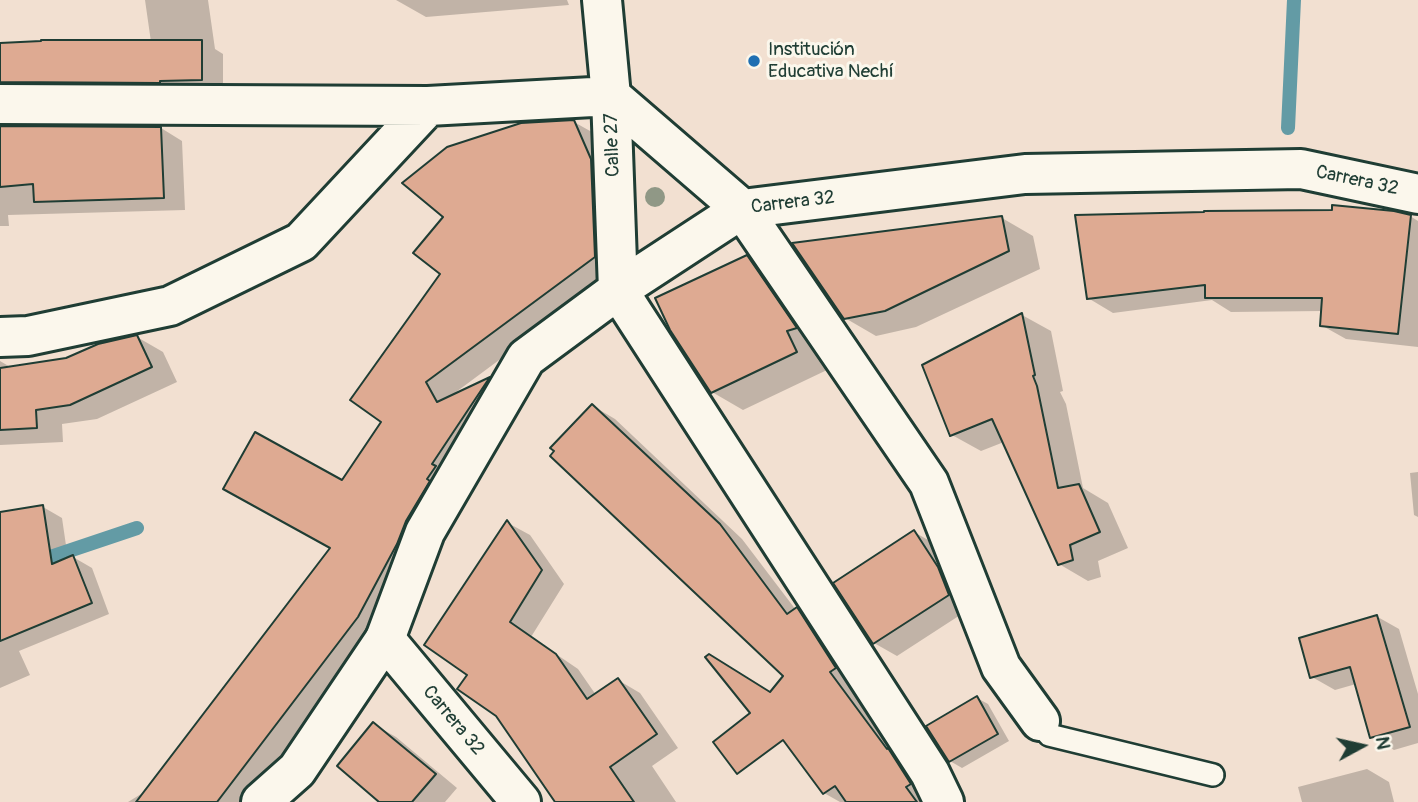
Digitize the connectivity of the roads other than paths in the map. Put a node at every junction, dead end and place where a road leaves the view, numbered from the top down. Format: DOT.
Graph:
graph roads {
  1 [pos="602,0"];
  2 [pos="611,96"];
  3 [pos="0,104"];
  4 [pos="428,106"];
  5 [pos="1418,194"];
  6 [pos="742,209"];
  7 [pos="618,290"];
  8 [pos="0,337"];
  9 [pos="384,639"];
  10 [pos="1040,721"];
  11 [pos="1213,775"];
  12 [pos="261,802"];
  13 [pos="521,802"];
  14 [pos="944,802"];
  1 -- 2 [label="street, Calle 27"];
  2 -- 4 [label="street"];
  2 -- 6 [label="street"];
  2 -- 7 [label="street, Calle 27"];
  3 -- 4 [label="street"];
  4 -- 8 [label="street"];
  5 -- 6 [label="street, Carrera 32"];
  6 -- 7 [label="street, Carrera 32"];
  6 -- 10 [label="street"];
  7 -- 9 [label="street, Carrera 32"];
  7 -- 14 [label="street"];
  9 -- 12 [label="street, Carrera 32"];
  9 -- 13 [label="street, Carrera 32"];
  10 -- 11 [label="lane"];
}
